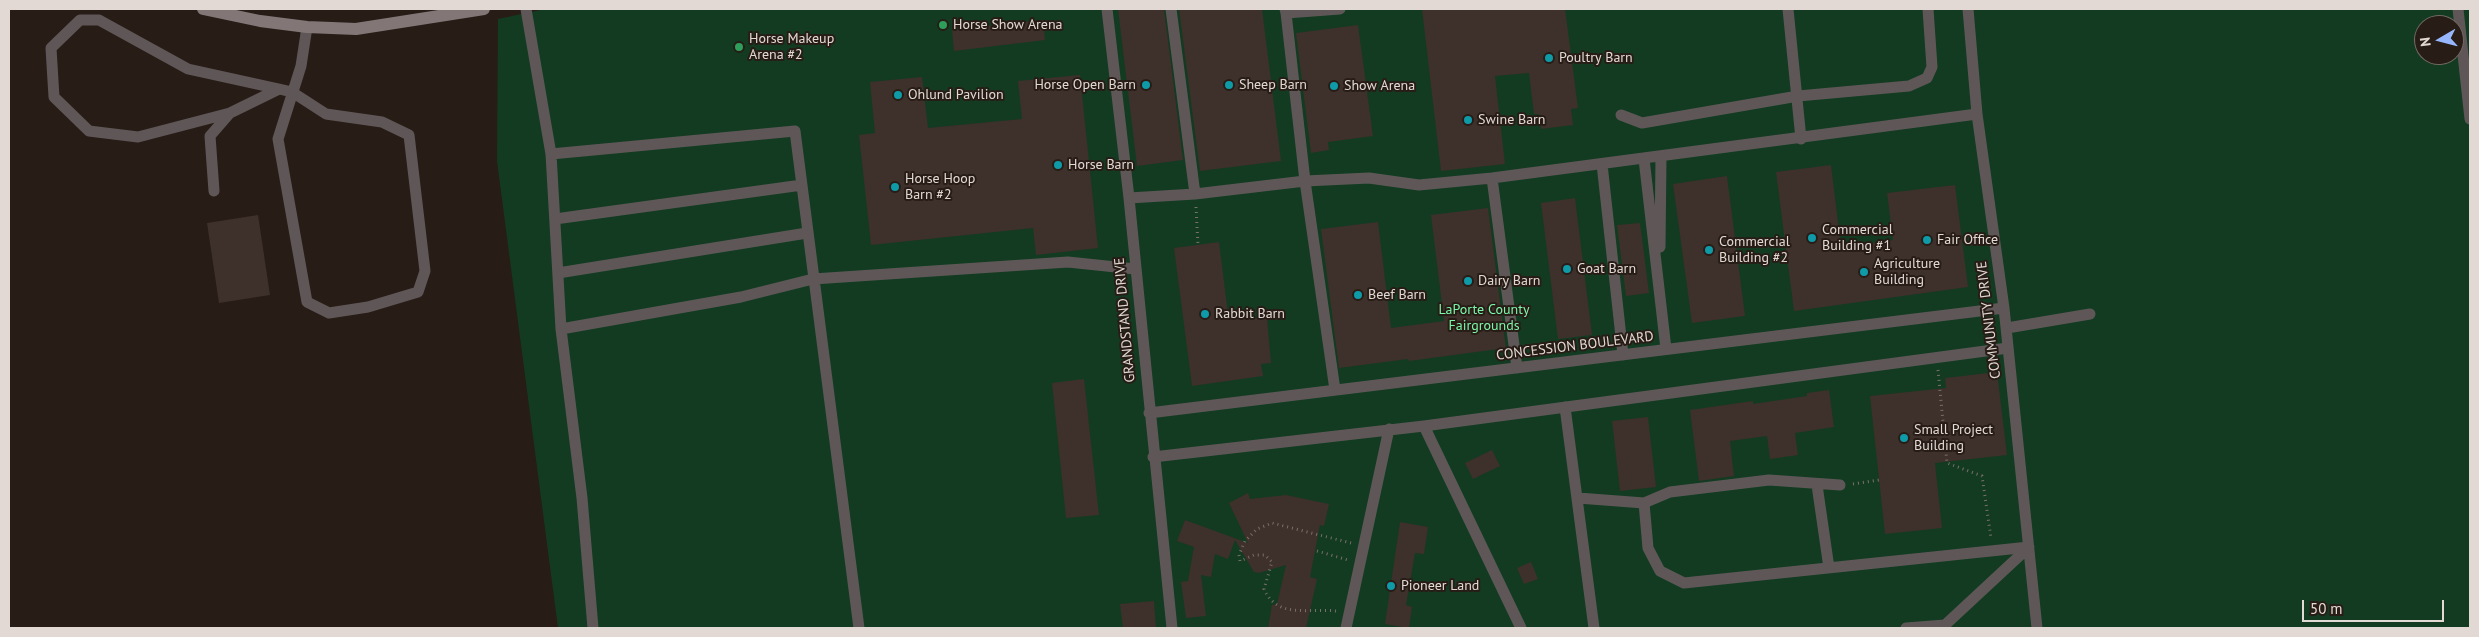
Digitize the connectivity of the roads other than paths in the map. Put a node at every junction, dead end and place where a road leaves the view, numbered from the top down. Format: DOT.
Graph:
graph roads {
  1 [pos="203,9"];
  2 [pos="484,9"];
  3 [pos="526,9"];
  4 [pos="1107,9"];
  5 [pos="1171,9"];
  6 [pos="1340,9"];
  7 [pos="1788,9"];
  8 [pos="1928,9"];
  9 [pos="1968,9"];
  10 [pos="2458,9"];
  11 [pos="1286,11"];
  12 [pos="307,27"];
  13 [pos="279,89"];
  14 [pos="292,92"];
  15 [pos="1798,96"];
  16 [pos="230,112"];
  17 [pos="1977,114"];
  18 [pos="1621,115"];
  19 [pos="2470,119"];
  20 [pos="1802,139"];
  21 [pos="551,154"];
  22 [pos="1661,157"];
  23 [pos="1644,159"];
  24 [pos="1602,164"];
  25 [pos="1492,178"];
  26 [pos="1305,182"];
  27 [pos="802,185"];
  28 [pos="214,191"];
  29 [pos="1195,194"];
  30 [pos="1129,198"];
  31 [pos="555,219"];
  32 [pos="807,232"];
  33 [pos="1135,268"];
  34 [pos="558,273"];
  35 [pos="813,279"];
  36 [pos="1660,291"];
  37 [pos="2004,308"];
  38 [pos="2090,314"];
  39 [pos="2006,328"];
  40 [pos="560,329"];
  41 [pos="2008,348"];
  42 [pos="1666,349"];
  43 [pos="1623,355"];
  44 [pos="1517,368"];
  45 [pos="1335,390"];
  46 [pos="1565,407"];
  47 [pos="1149,413"];
  48 [pos="1424,426"];
  49 [pos="1389,429"];
  50 [pos="1153,457"];
  51 [pos="1817,485"];
  52 [pos="1840,485"];
  53 [pos="1578,498"];
  54 [pos="1644,503"];
  55 [pos="2029,547"];
  56 [pos="1829,568"];
  57 [pos="1945,627"];
  58 [pos="593,628"];
  59 [pos="859,628"];
  60 [pos="1172,628"];
  61 [pos="1346,628"];
  62 [pos="1521,628"];
  63 [pos="1594,628"];
  64 [pos="1906,628"];
  65 [pos="2037,628"];
  1 -- 12 [label="street"];
  2 -- 12 [label="street"];
  3 -- 21 [label="lane"];
  4 -- 30 [label="lane, GRANDSTAND DRIVE"];
  5 -- 29 [label="lane"];
  6 -- 11 [label="lane"];
  7 -- 15 [label="lane"];
  8 -- 15 [label="lane"];
  9 -- 17 [label="lane, COMMUNITY DRIVE"];
  10 -- 19 [label="lane"];
  11 -- 26 [label="lane"];
  12 -- 14 [label="lane"];
  13 -- 14 [label="lane"];
  13 -- 16 [label="lane"];
  13 -- 16 [label="lane"];
  14 -- 14 [label="lane"];
  15 -- 18 [label="lane"];
  15 -- 20 [label="lane"];
  16 -- 28 [label="lane"];
  17 -- 20 [label="lane"];
  17 -- 37 [label="lane, COMMUNITY DRIVE"];
  20 -- 22 [label="lane"];
  21 -- 27 [label="lane"];
  21 -- 31 [label="lane"];
  22 -- 23 [label="lane"];
  22 -- 36 [label="lane"];
  23 -- 24 [label="lane"];
  23 -- 36 [label="lane"];
  24 -- 25 [label="lane"];
  24 -- 43 [label="lane"];
  25 -- 26 [label="lane"];
  25 -- 44 [label="lane"];
  26 -- 29 [label="lane"];
  26 -- 45 [label="lane"];
  27 -- 31 [label="lane"];
  27 -- 32 [label="lane"];
  29 -- 30 [label="lane"];
  30 -- 33 [label="lane, GRANDSTAND DRIVE"];
  31 -- 34 [label="lane"];
  32 -- 34 [label="lane"];
  32 -- 35 [label="lane"];
  33 -- 35 [label="lane"];
  33 -- 47 [label="lane, GRANDSTAND DRIVE"];
  34 -- 40 [label="lane"];
  35 -- 40 [label="lane"];
  35 -- 59 [label="lane"];
  36 -- 42 [label="lane"];
  37 -- 39 [label="lane, COMMUNITY DRIVE"];
  37 -- 42 [label="lane, CONCESSION BOULEVARD"];
  38 -- 39 [label="lane"];
  39 -- 41 [label="lane, COMMUNITY DRIVE"];
  40 -- 58 [label="lane"];
  41 -- 46 [label="lane"];
  41 -- 55 [label="lane, COMMUNITY DRIVE"];
  42 -- 43 [label="lane, CONCESSION BOULEVARD"];
  43 -- 44 [label="lane, CONCESSION BOULEVARD"];
  44 -- 45 [label="lane, CONCESSION BOULEVARD"];
  45 -- 47 [label="lane, CONCESSION BOULEVARD"];
  46 -- 48 [label="lane"];
  46 -- 53 [label="lane"];
  47 -- 50 [label="lane, GRANDSTAND DRIVE"];
  48 -- 49 [label="lane"];
  48 -- 62 [label="lane"];
  49 -- 50 [label="lane"];
  49 -- 61 [label="lane"];
  50 -- 60 [label="lane, GRANDSTAND DRIVE"];
  51 -- 52 [label="lane"];
  51 -- 54 [label="lane"];
  51 -- 56 [label="lane"];
  53 -- 54 [label="lane"];
  53 -- 63 [label="lane"];
  54 -- 56 [label="lane"];
  55 -- 56 [label="lane"];
  55 -- 57 [label="lane"];
  55 -- 65 [label="lane, COMMUNITY DRIVE"];
  57 -- 64 [label="lane"];
}
